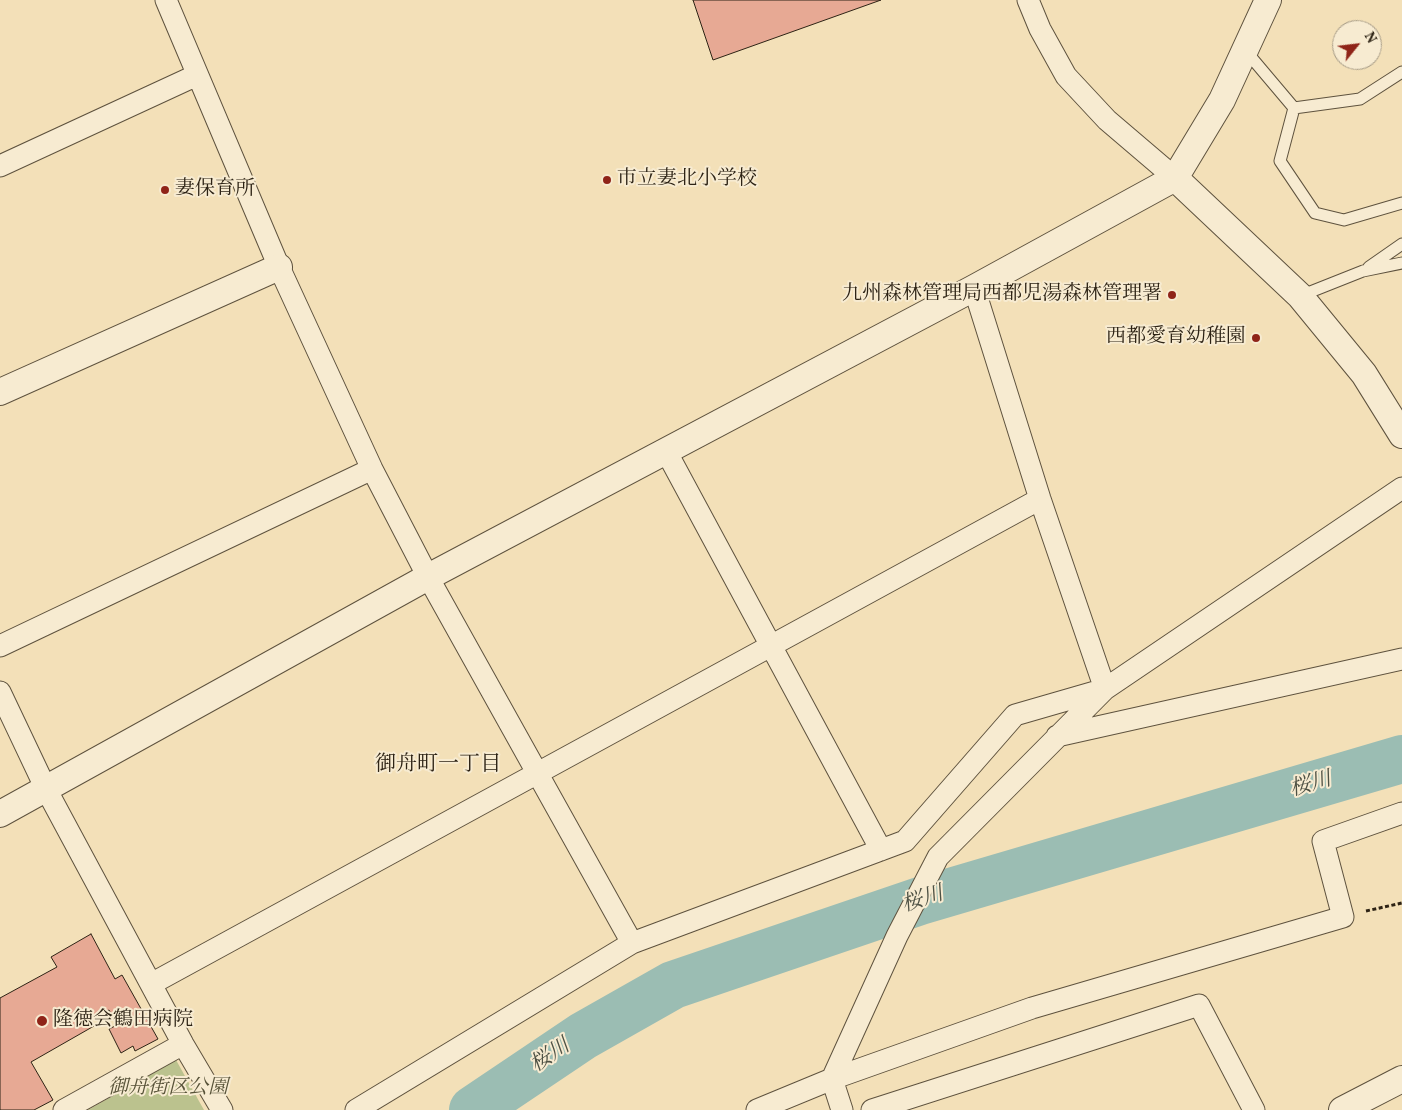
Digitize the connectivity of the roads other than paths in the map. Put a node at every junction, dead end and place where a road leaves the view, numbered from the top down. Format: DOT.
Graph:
graph roads {
  1 [pos="166,0"];
  2 [pos="1028,0"];
  3 [pos="1268,0"];
  4 [pos="1245,50"];
  5 [pos="1402,72"];
  6 [pos="197,75"];
  7 [pos="1294,108"];
  8 [pos="0,166"];
  9 [pos="1175,178"];
  10 [pos="1402,203"];
  11 [pos="1402,244"];
  12 [pos="1402,263"];
  13 [pos="279,267"];
  14 [pos="1364,270"];
  15 [pos="974,288"];
  16 [pos="1300,296"];
  17 [pos="0,392"];
  18 [pos="1402,435"];
  19 [pos="666,451"];
  20 [pos="372,469"];
  21 [pos="1402,488"];
  22 [pos="1040,499"];
  23 [pos="428,577"];
  24 [pos="0,646"];
  25 [pos="771,646"];
  26 [pos="1402,659"];
  27 [pos="1105,689"];
  28 [pos="0,692"];
  29 [pos="1057,736"];
  30 [pos="538,773"];
  31 [pos="46,789"];
  32 [pos="1402,813"];
  33 [pos="0,814"];
  34 [pos="881,850"];
  35 [pos="632,943"];
  36 [pos="151,984"];
  37 [pos="183,1044"];
  38 [pos="832,1079"];
  39 [pos="1402,1079"];
  40 [pos="64,1110"];
  41 [pos="222,1110"];
  42 [pos="356,1110"];
  43 [pos="757,1110"];
  44 [pos="842,1110"];
  45 [pos="872,1110"];
  46 [pos="1254,1110"];
  47 [pos="1342,1110"];
  1 -- 6 [label="street"];
  2 -- 9 [label="street"];
  3 -- 4 [label="street"];
  4 -- 7 [label="lane"];
  4 -- 9 [label="street"];
  5 -- 7 [label="lane"];
  6 -- 8 [label="street"];
  6 -- 13 [label="street"];
  7 -- 10 [label="lane"];
  9 -- 15 [label="street"];
  9 -- 16 [label="street"];
  11 -- 14 [label="lane"];
  12 -- 14 [label="lane"];
  13 -- 17 [label="street"];
  13 -- 20 [label="street"];
  14 -- 16 [label="lane"];
  15 -- 19 [label="street"];
  15 -- 22 [label="street"];
  16 -- 18 [label="street"];
  19 -- 23 [label="street"];
  19 -- 25 [label="street"];
  20 -- 23 [label="street"];
  20 -- 24 [label="street"];
  21 -- 27 [label="street"];
  22 -- 25 [label="street"];
  22 -- 27 [label="street"];
  23 -- 30 [label="street"];
  23 -- 31 [label="street"];
  25 -- 30 [label="street"];
  25 -- 34 [label="street"];
  26 -- 29 [label="street"];
  27 -- 29 [label="street"];
  27 -- 34 [label="street"];
  28 -- 31 [label="street"];
  29 -- 38 [label="street"];
  30 -- 35 [label="street"];
  30 -- 36 [label="street"];
  31 -- 33 [label="street"];
  31 -- 36 [label="street"];
  32 -- 38 [label="street"];
  34 -- 35 [label="street"];
  35 -- 42 [label="street"];
  36 -- 37 [label="street"];
  37 -- 40 [label="street"];
  37 -- 41 [label="street"];
  38 -- 43 [label="street"];
  38 -- 44 [label="street"];
  39 -- 47 [label="street"];
  45 -- 46 [label="street"];
}
